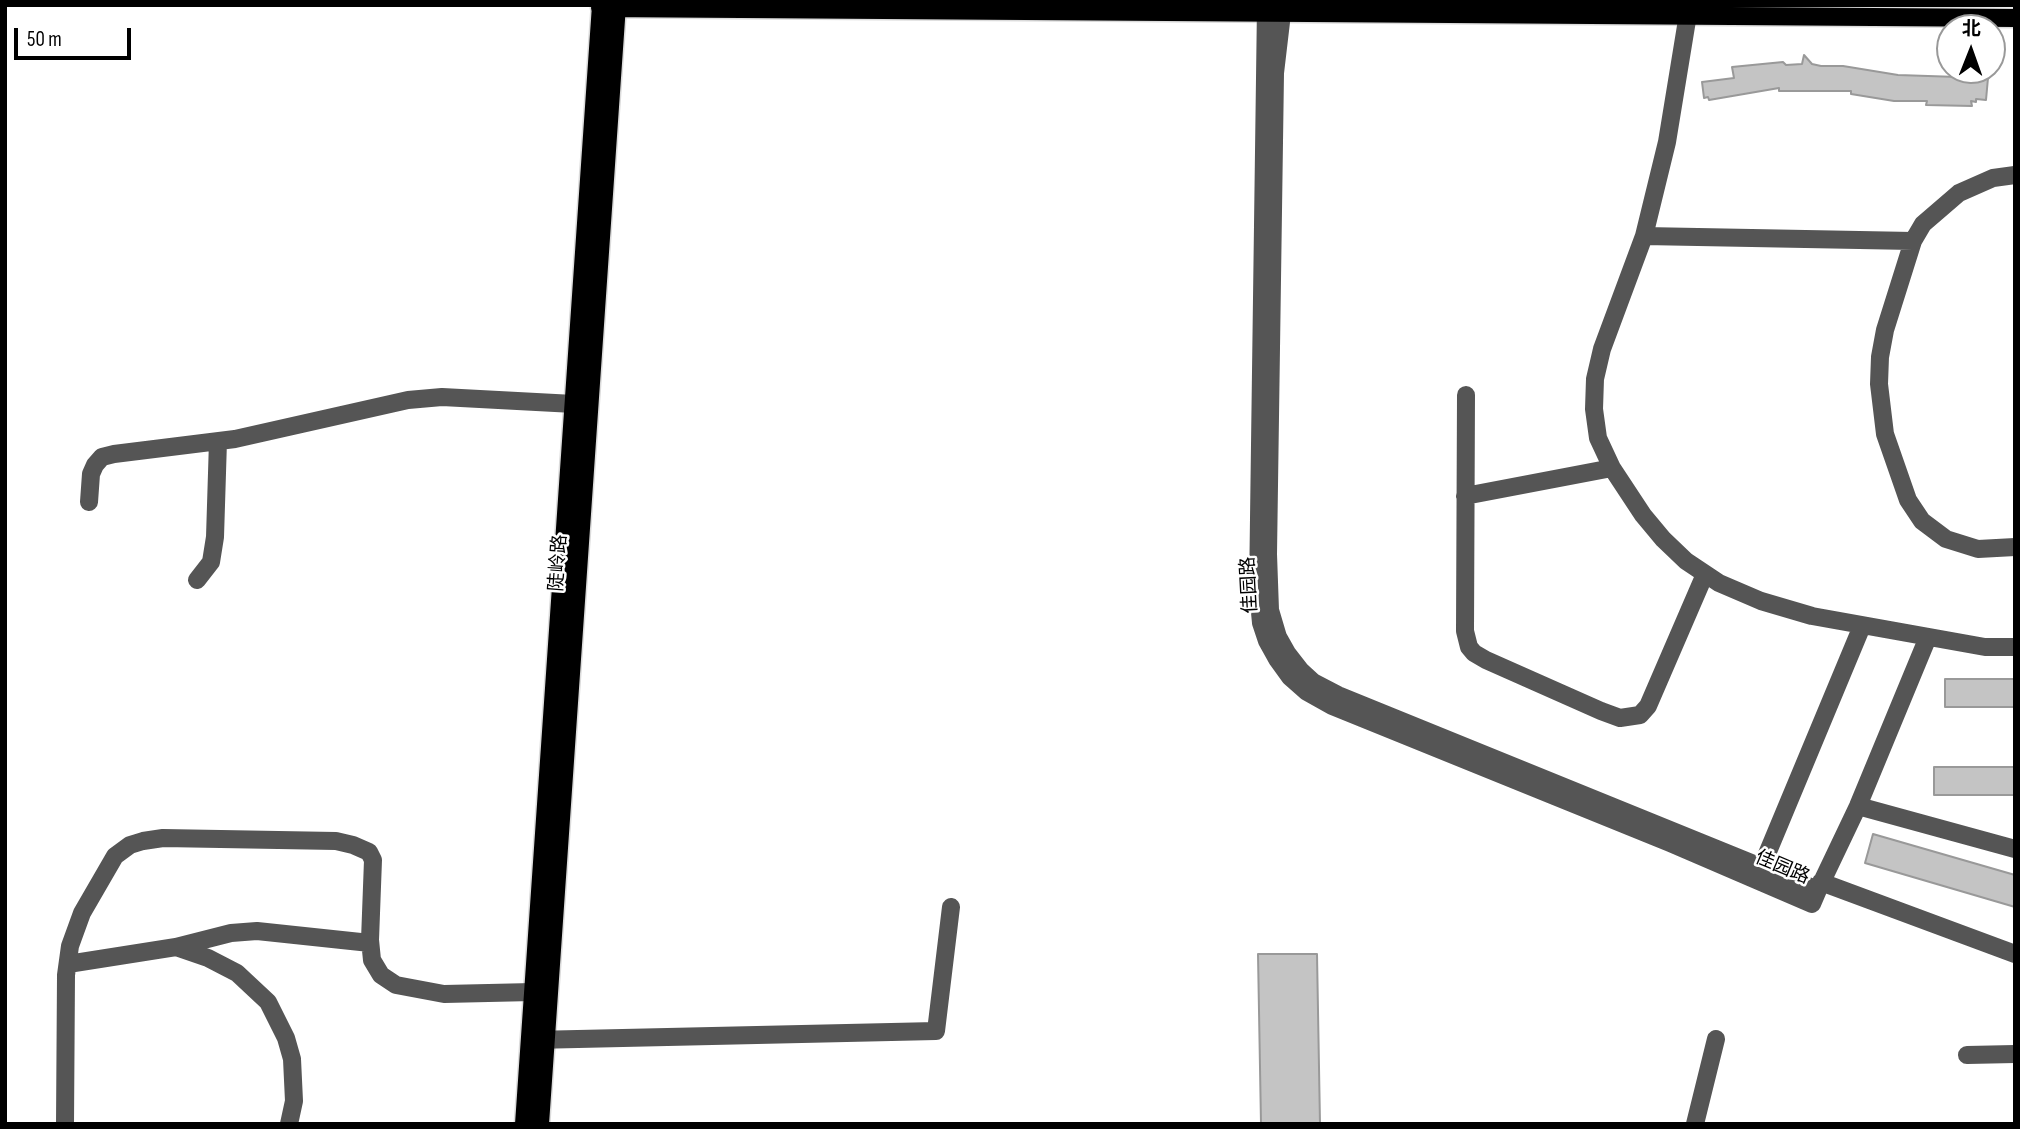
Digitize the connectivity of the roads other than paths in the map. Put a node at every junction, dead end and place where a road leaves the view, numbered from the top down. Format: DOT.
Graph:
graph roads {
  1 [pos="609,7"];
  2 [pos="1274,9"];
  3 [pos="1688,14"];
  4 [pos="2015,18"];
  5 [pos="2015,175"];
  6 [pos="1644,236"];
  7 [pos="1913,241"];
  8 [pos="1466,395"];
  9 [pos="574,404"];
  10 [pos="218,441"];
  11 [pos="1612,468"];
  12 [pos="1465,496"];
  13 [pos="89,502"];
  14 [pos="2015,547"];
  15 [pos="1705,574"];
  16 [pos="197,580"];
  17 [pos="1862,626"];
  18 [pos="1928,637"];
  19 [pos="2015,647"];
  20 [pos="1858,806"];
  21 [pos="2015,849"];
  22 [pos="1759,873"];
  23 [pos="1819,886"];
  24 [pos="951,906"];
  25 [pos="370,943"];
  26 [pos="176,947"];
  27 [pos="2015,954"];
  28 [pos="68,964"];
  29 [pos="533,992"];
  30 [pos="1716,1039"];
  31 [pos="538,1040"];
  32 [pos="1967,1055"];
  33 [pos="2015,1055"];
  34 [pos="65,1124"];
  35 [pos="289,1124"];
  36 [pos="524,1124"];
  37 [pos="540,1124"];
  38 [pos="1695,1124"];
  1 -- 2 [label="main road"];
  1 -- 9 [label="main road, 陡岭路"];
  1 -- 31 [label="main road, 陡岭路"];
  2 -- 3 [label="main road"];
  2 -- 22 [label="street, 佳园路"];
  3 -- 4 [label="main road"];
  3 -- 6 [label="street"];
  5 -- 7 [label="street"];
  6 -- 7 [label="street"];
  6 -- 11 [label="street"];
  7 -- 14 [label="street"];
  8 -- 12 [label="street"];
  9 -- 10 [label="street"];
  9 -- 29 [label="main road, 陡岭路"];
  10 -- 13 [label="street"];
  10 -- 16 [label="street"];
  11 -- 12 [label="street"];
  11 -- 15 [label="street"];
  12 -- 15 [label="street"];
  15 -- 17 [label="street"];
  17 -- 18 [label="street"];
  17 -- 22 [label="street"];
  18 -- 19 [label="street"];
  18 -- 20 [label="street"];
  20 -- 21 [label="street"];
  20 -- 23 [label="street"];
  22 -- 23 [label="street, 佳园路"];
  23 -- 27 [label="street, 佳园路"];
  24 -- 31 [label="street"];
  25 -- 26 [label="street"];
  25 -- 28 [label="street"];
  25 -- 29 [label="street"];
  26 -- 28 [label="street"];
  26 -- 35 [label="street"];
  28 -- 34 [label="street"];
  29 -- 31 [label="main road, 陡岭路"];
  30 -- 38 [label="street"];
  31 -- 36 [label="main road, 陡岭路"];
  31 -- 37 [label="main road, 陡岭路"];
  32 -- 33 [label="street"];
}
